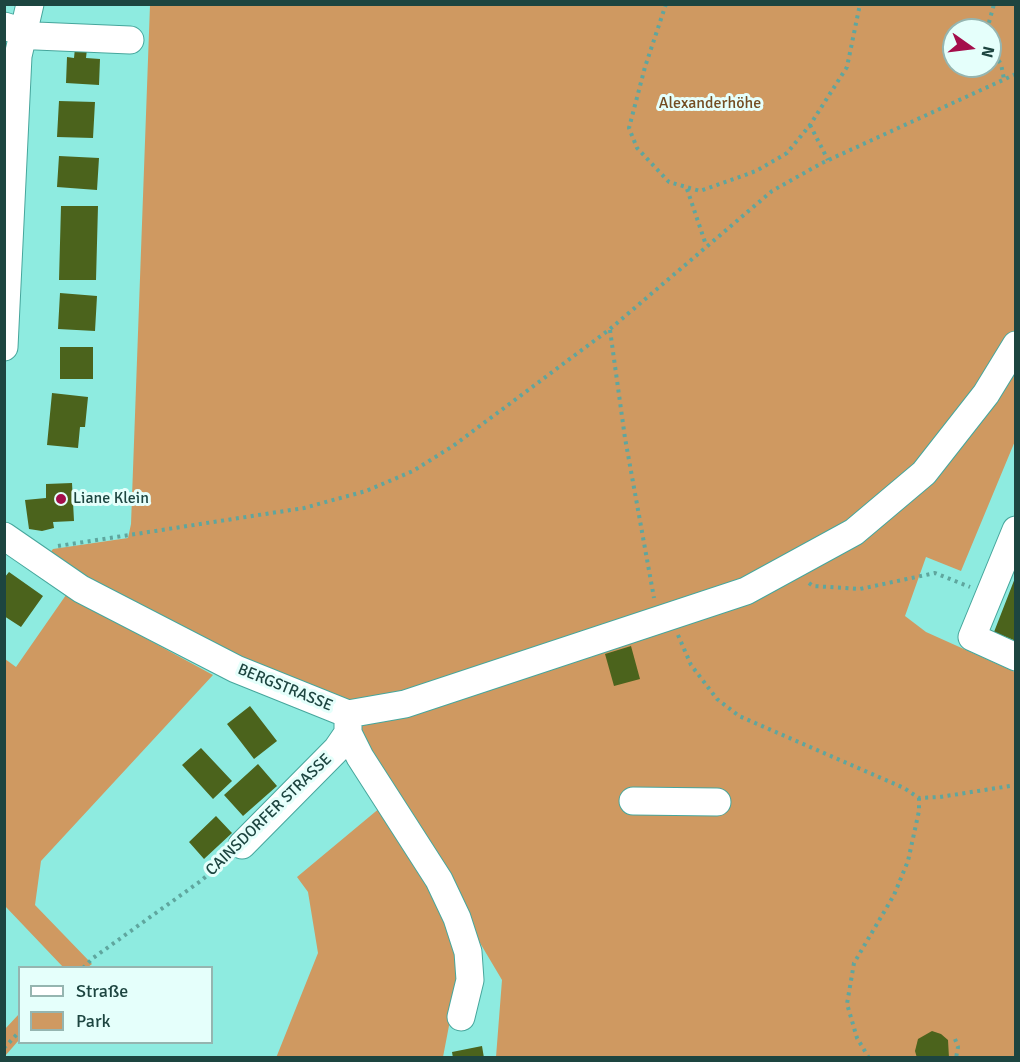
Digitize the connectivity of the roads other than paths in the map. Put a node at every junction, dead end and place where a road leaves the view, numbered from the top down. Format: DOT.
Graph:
graph roads {
  1 [pos="30,4"];
  2 [pos="14,30"];
  3 [pos="130,40"];
  4 [pos="1016,345"];
  5 [pos="4,347"];
  6 [pos="1016,530"];
  7 [pos="4,536"];
  8 [pos="1016,657"];
  9 [pos="348,724"];
  10 [pos="633,801"];
  11 [pos="717,802"];
  12 [pos="242,845"];
  13 [pos="461,1017"];
  1 -- 2 [label="street"];
  2 -- 3 [label="street"];
  2 -- 5 [label="street"];
  4 -- 9 [label="street, BERGSTRASSE"];
  6 -- 8 [label="street"];
  7 -- 9 [label="street, BERGSTRASSE"];
  9 -- 12 [label="street, CAINSDORFER STRASSE"];
  9 -- 13 [label="street"];
  10 -- 11 [label="street"];
}
